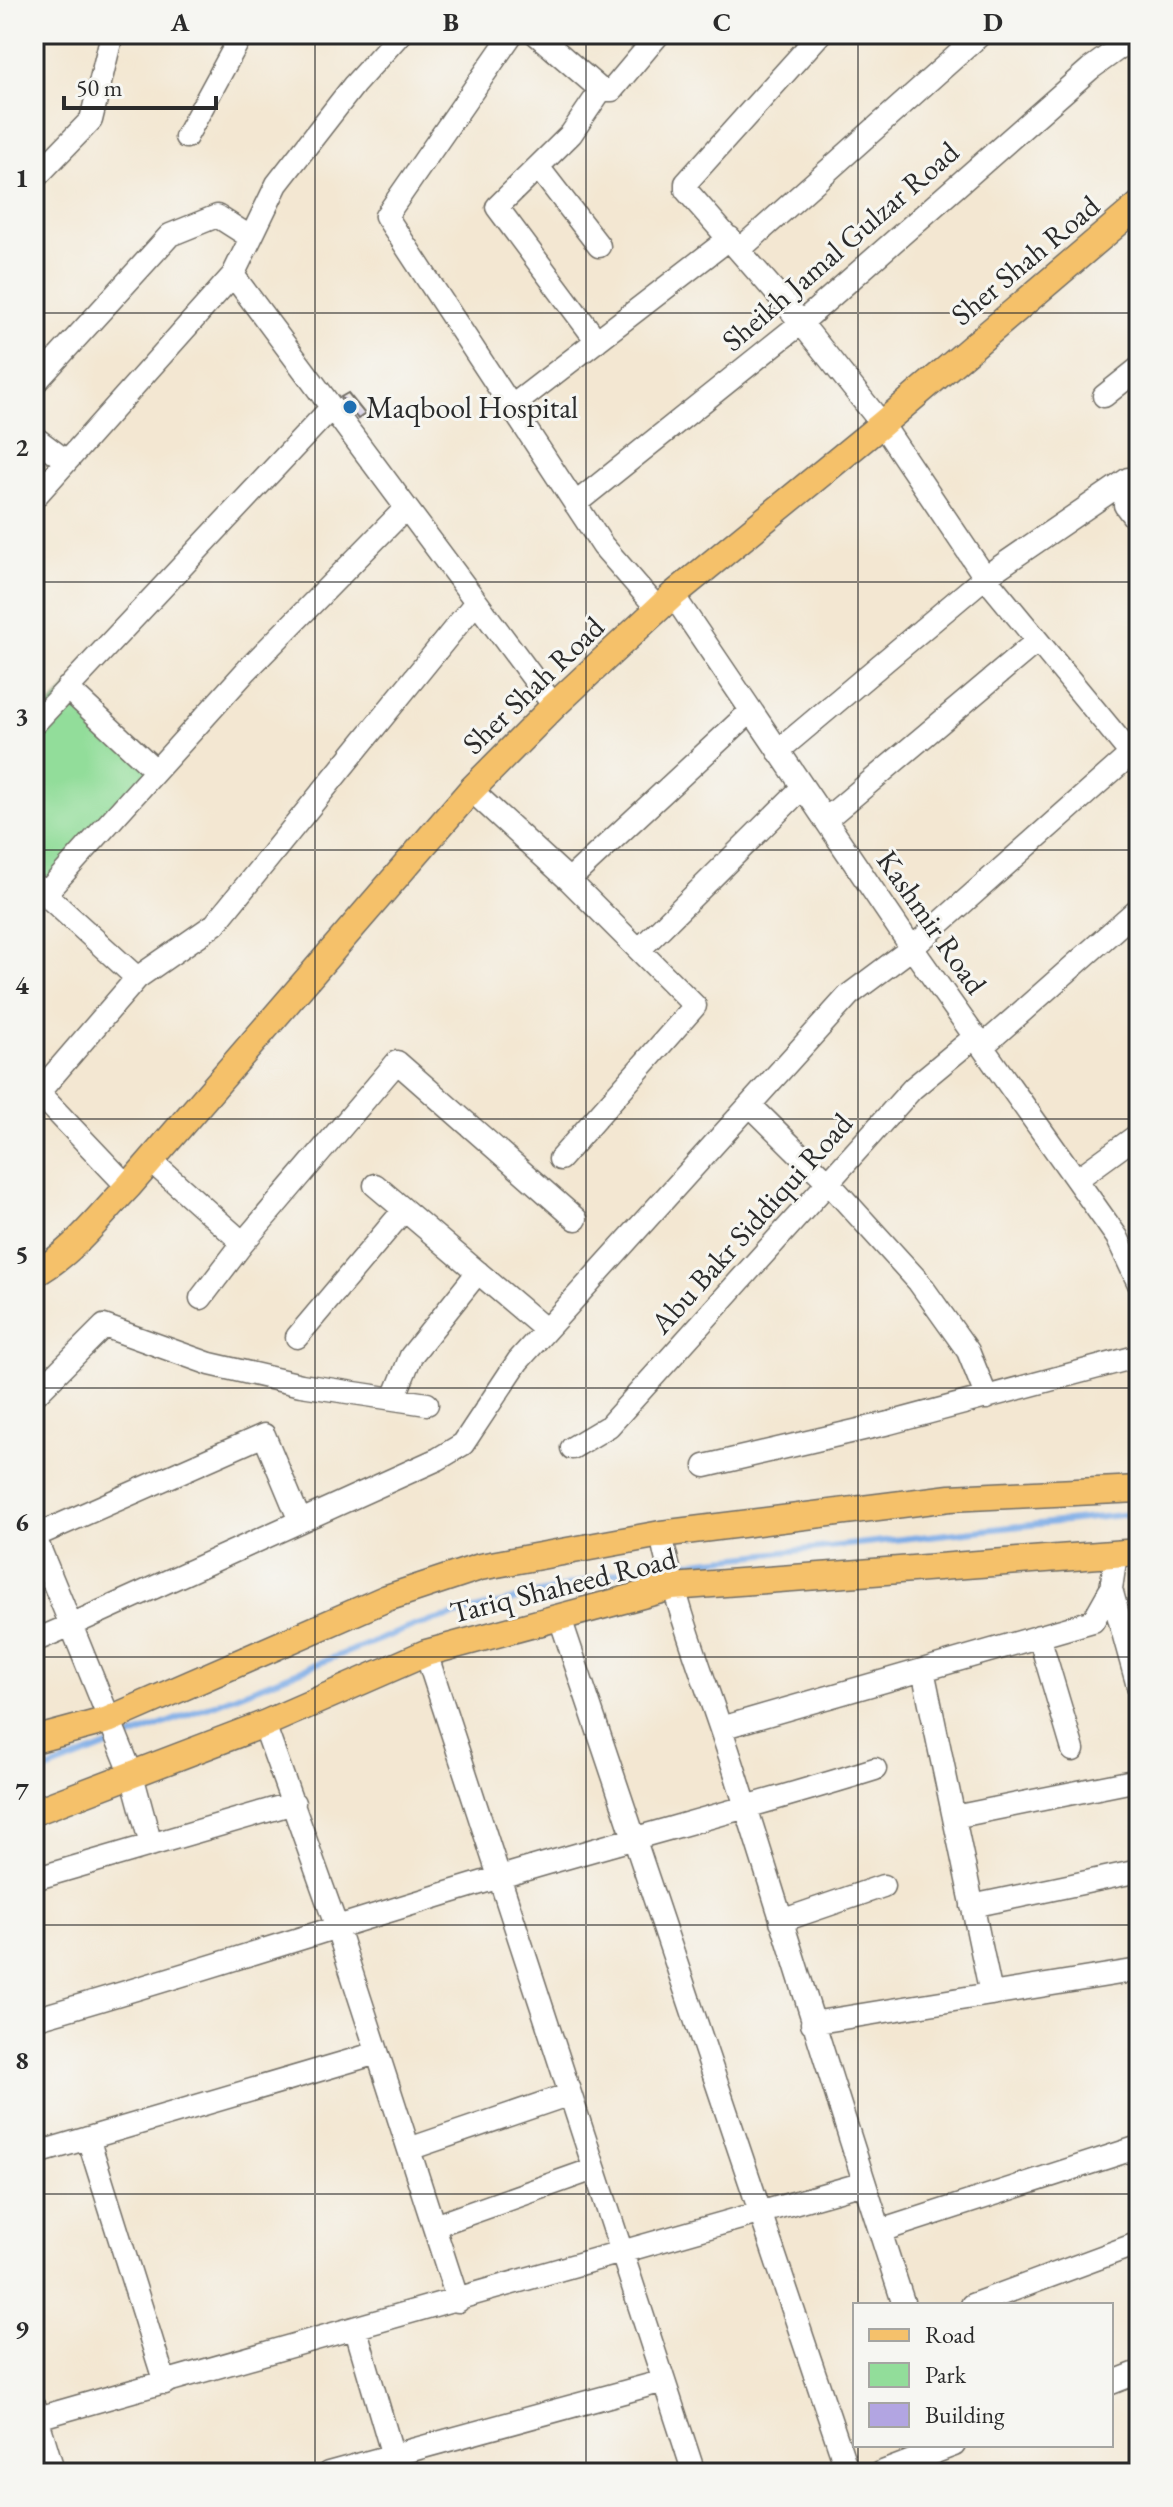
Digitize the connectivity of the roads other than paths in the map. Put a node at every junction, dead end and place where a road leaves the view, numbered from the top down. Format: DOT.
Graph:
graph roads {
  1 [pos="112,34"];
  2 [pos="242,34"];
  3 [pos="400,34"];
  4 [pos="512,34"];
  5 [pos="536,34"];
  6 [pos="659,34"];
  7 [pos="820,34"];
  8 [pos="981,34"];
  9 [pos="1139,44"];
  10 [pos="601,90"];
  11 [pos="186,137"];
  12 [pos="538,167"];
  13 [pos="34,179"];
  14 [pos="1137,211"];
  15 [pos="250,237"];
  16 [pos="734,244"];
  17 [pos="599,246"];
  18 [pos="233,275"];
  19 [pos="801,323"];
  20 [pos="597,341"];
  21 [pos="1139,368"];
  22 [pos="34,384"];
  23 [pos="1104,396"];
  24 [pos="511,407"];
  25 [pos="331,408"];
  26 [pos="882,424"];
  27 [pos="34,437"];
  28 [pos="66,461"];
  29 [pos="1133,486"];
  30 [pos="34,498"];
  31 [pos="575,504"];
  32 [pos="406,508"];
  33 [pos="1139,524"];
  34 [pos="985,577"];
  35 [pos="476,602"];
  36 [pos="665,602"];
  37 [pos="1036,642"];
  38 [pos="67,688"];
  39 [pos="554,706"];
  40 [pos="751,711"];
  41 [pos="34,724"];
  42 [pos="778,751"];
  43 [pos="1135,751"];
  44 [pos="156,771"];
  45 [pos="803,787"];
  46 [pos="471,790"];
  47 [pos="825,820"];
  48 [pos="569,880"];
  49 [pos="40,889"];
  50 [pos="1139,908"];
  51 [pos="912,948"];
  52 [pos="639,950"];
  53 [pos="137,978"];
  54 [pos="979,1041"];
  55 [pos="36,1091"];
  56 [pos="750,1105"];
  57 [pos="1139,1134"];
  58 [pos="560,1159"];
  59 [pos="151,1161"];
  60 [pos="1077,1179"];
  61 [pos="828,1182"];
  62 [pos="375,1185"];
  63 [pos="128,1187"];
  64 [pos="404,1210"];
  65 [pos="576,1219"];
  66 [pos="243,1243"];
  67 [pos="478,1272"];
  68 [pos="34,1274"];
  69 [pos="1139,1284"];
  70 [pos="201,1298"];
  71 [pos="546,1330"];
  72 [pos="297,1337"];
  73 [pos="1139,1356"];
  74 [pos="34,1396"];
  75 [pos="394,1398"];
  76 [pos="987,1398"];
  77 [pos="427,1404"];
  78 [pos="572,1448"];
  79 [pos="705,1466"];
  80 [pos="1139,1489"];
  81 [pos="300,1521"];
  82 [pos="34,1535"];
  83 [pos="1127,1553"];
  84 [pos="666,1559"];
  85 [pos="1111,1589"];
  86 [pos="560,1618"];
  87 [pos="71,1625"];
  88 [pos="1039,1636"];
  89 [pos="34,1641"];
  90 [pos="426,1653"];
  91 [pos="923,1670"];
  92 [pos="1139,1690"];
  93 [pos="110,1723"];
  94 [pos="264,1724"];
  95 [pos="721,1728"];
  96 [pos="34,1740"];
  97 [pos="1073,1750"];
  98 [pos="875,1769"];
  99 [pos="131,1771"];
  100 [pos="1133,1781"];
  101 [pos="294,1803"];
  102 [pos="746,1809"];
  103 [pos="34,1812"];
  104 [pos="954,1817"];
  105 [pos="635,1840"];
  106 [pos="151,1845"];
  107 [pos="1139,1871"];
  108 [pos="499,1878"];
  109 [pos="34,1879"];
  110 [pos="883,1886"];
  111 [pos="972,1906"];
  112 [pos="781,1921"];
  113 [pos="337,1928"];
  114 [pos="1139,1970"];
  115 [pos="991,1994"];
  116 [pos="34,2019"];
  117 [pos="812,2023"];
  118 [pos="377,2053"];
  119 [pos="570,2094"];
  120 [pos="88,2138"];
  121 [pos="1139,2147"];
  122 [pos="409,2149"];
  123 [pos="34,2154"];
  124 [pos="594,2169"];
  125 [pos="864,2183"];
  126 [pos="760,2213"];
  127 [pos="434,2226"];
  128 [pos="880,2231"];
  129 [pos="1139,2243"];
  130 [pos="622,2255"];
  131 [pos="458,2301"];
  132 [pos="903,2303"];
  133 [pos="977,2303"];
  134 [pos="356,2330"];
  135 [pos="1139,2372"];
  136 [pos="664,2381"];
  137 [pos="1113,2382"];
  138 [pos="165,2383"];
  139 [pos="35,2415"];
  140 [pos="949,2447"];
  141 [pos="396,2464"];
  142 [pos="54,2473"];
  143 [pos="328,2473"];
  144 [pos="694,2473"];
  145 [pos="848,2473"];
  146 [pos="880,2473"];
  1 -- 13 [label="street"];
  2 -- 11 [label="street"];
  3 -- 15 [label="street"];
  4 -- 24 [label="street, Kashmir Road"];
  5 -- 10 [label="street"];
  6 -- 10 [label="street"];
  7 -- 16 [label="street"];
  8 -- 16 [label="street"];
  9 -- 19 [label="street, Sheikh Jamal Gulzar Road"];
  10 -- 12 [label="street"];
  12 -- 17 [label="street"];
  12 -- 20 [label="street"];
  14 -- 26 [label="main road, Sher Shah Road"];
  15 -- 18 [label="street"];
  15 -- 22 [label="street"];
  16 -- 19 [label="street"];
  16 -- 20 [label="street"];
  18 -- 25 [label="street"];
  18 -- 28 [label="street"];
  19 -- 26 [label="street"];
  19 -- 31 [label="street, Sheikh Jamal Gulzar Road"];
  20 -- 24 [label="street"];
  21 -- 23 [label="street"];
  24 -- 31 [label="street, Kashmir Road"];
  25 -- 32 [label="street"];
  25 -- 38 [label="street"];
  26 -- 34 [label="street"];
  26 -- 36 [label="main road, Sher Shah Road"];
  27 -- 28 [label="street"];
  28 -- 30 [label="street"];
  29 -- 33 [label="street"];
  29 -- 34 [label="street"];
  31 -- 36 [label="street, Kashmir Road"];
  32 -- 35 [label="street"];
  32 -- 44 [label="street"];
  34 -- 37 [label="street"];
  34 -- 42 [label="street"];
  35 -- 39 [label="street"];
  35 -- 53 [label="street"];
  36 -- 39 [label="main road, Sher Shah Road"];
  36 -- 40 [label="street, Kashmir Road"];
  37 -- 43 [label="street"];
  37 -- 47 [label="street"];
  38 -- 41 [label="street"];
  38 -- 44 [label="street"];
  39 -- 46 [label="main road, Sher Shah Road"];
  40 -- 42 [label="street, Kashmir Road"];
  40 -- 48 [label="street"];
  42 -- 45 [label="street, Kashmir Road"];
  43 -- 51 [label="street"];
  44 -- 49 [label="street"];
  45 -- 47 [label="street, Kashmir Road"];
  45 -- 52 [label="street"];
  46 -- 48 [label="street"];
  46 -- 59 [label="main road, Sher Shah Road"];
  47 -- 51 [label="street, Kashmir Road"];
  48 -- 52 [label="street"];
  49 -- 53 [label="street"];
  50 -- 54 [label="street, Abu Bakr Siddiqui Road"];
  51 -- 54 [label="street, Kashmir Road"];
  51 -- 56 [label="street"];
  52 -- 58 [label="street"];
  53 -- 55 [label="street"];
  54 -- 60 [label="street, Kashmir Road"];
  54 -- 61 [label="street, Abu Bakr Siddiqui Road"];
  55 -- 63 [label="street"];
  56 -- 61 [label="street"];
  56 -- 71 [label="street"];
  57 -- 60 [label="street"];
  59 -- 63 [label="main road, Sher Shah Road"];
  59 -- 66 [label="street"];
  60 -- 69 [label="street, Kashmir Road"];
  61 -- 76 [label="street"];
  61 -- 78 [label="street, Abu Bakr Siddiqui Road"];
  62 -- 64 [label="street"];
  63 -- 68 [label="main road, Sher Shah Road"];
  64 -- 67 [label="street"];
  64 -- 72 [label="street"];
  65 -- 66 [label="street"];
  66 -- 70 [label="street"];
  67 -- 71 [label="street"];
  67 -- 75 [label="street"];
  71 -- 81 [label="street"];
  73 -- 76 [label="street"];
  74 -- 75 [label="street"];
  75 -- 77 [label="street"];
  76 -- 79 [label="street"];
  80 -- 84 [label="main road, Tariq Shaheed Road"];
  81 -- 82 [label="street"];
  81 -- 87 [label="street"];
  82 -- 87 [label="street"];
  83 -- 84 [label="main road, Tariq Shaheed Road"];
  83 -- 85 [label="street"];
  84 -- 86 [label="main road, Tariq Shaheed Road"];
  84 -- 93 [label="main road, Tariq Shaheed Road"];
  84 -- 95 [label="street"];
  85 -- 88 [label="street"];
  85 -- 92 [label="street"];
  86 -- 90 [label="main road, Tariq Shaheed Road"];
  86 -- 105 [label="street"];
  87 -- 89 [label="street"];
  87 -- 93 [label="street"];
  88 -- 91 [label="street"];
  88 -- 97 [label="street"];
  90 -- 94 [label="main road, Tariq Shaheed Road"];
  90 -- 108 [label="street"];
  91 -- 95 [label="street"];
  91 -- 104 [label="street"];
  93 -- 96 [label="main road, Tariq Shaheed Road"];
  93 -- 99 [label="street"];
  94 -- 99 [label="main road, Tariq Shaheed Road"];
  94 -- 101 [label="street"];
  95 -- 102 [label="street"];
  98 -- 102 [label="street"];
  99 -- 103 [label="main road, Tariq Shaheed Road"];
  99 -- 106 [label="street"];
  100 -- 104 [label="street"];
  101 -- 106 [label="street"];
  101 -- 113 [label="street"];
  102 -- 105 [label="street"];
  102 -- 112 [label="street"];
  104 -- 111 [label="street"];
  105 -- 108 [label="street"];
  105 -- 126 [label="street"];
  106 -- 109 [label="street"];
  107 -- 111 [label="street"];
  108 -- 113 [label="street"];
  108 -- 119 [label="street"];
  110 -- 112 [label="street"];
  111 -- 115 [label="street"];
  112 -- 117 [label="street"];
  113 -- 116 [label="street"];
  113 -- 118 [label="street"];
  114 -- 115 [label="street"];
  115 -- 117 [label="street"];
  117 -- 125 [label="street"];
  118 -- 120 [label="street"];
  118 -- 122 [label="street"];
  119 -- 122 [label="street"];
  119 -- 124 [label="street"];
  120 -- 123 [label="street"];
  120 -- 138 [label="street"];
  121 -- 128 [label="street"];
  122 -- 127 [label="street"];
  124 -- 127 [label="street"];
  124 -- 130 [label="street"];
  125 -- 126 [label="street"];
  125 -- 128 [label="street"];
  126 -- 130 [label="street"];
  126 -- 145 [label="street"];
  127 -- 131 [label="street"];
  128 -- 132 [label="street"];
  129 -- 133 [label="street"];
  130 -- 131 [label="street"];
  130 -- 136 [label="street"];
  131 -- 134 [label="street"];
  134 -- 138 [label="street"];
  134 -- 141 [label="street"];
  135 -- 137 [label="street"];
  136 -- 141 [label="street"];
  136 -- 144 [label="street"];
  138 -- 139 [label="street"];
  139 -- 142 [label="street"];
  140 -- 146 [label="street"];
  141 -- 143 [label="street"];
}
